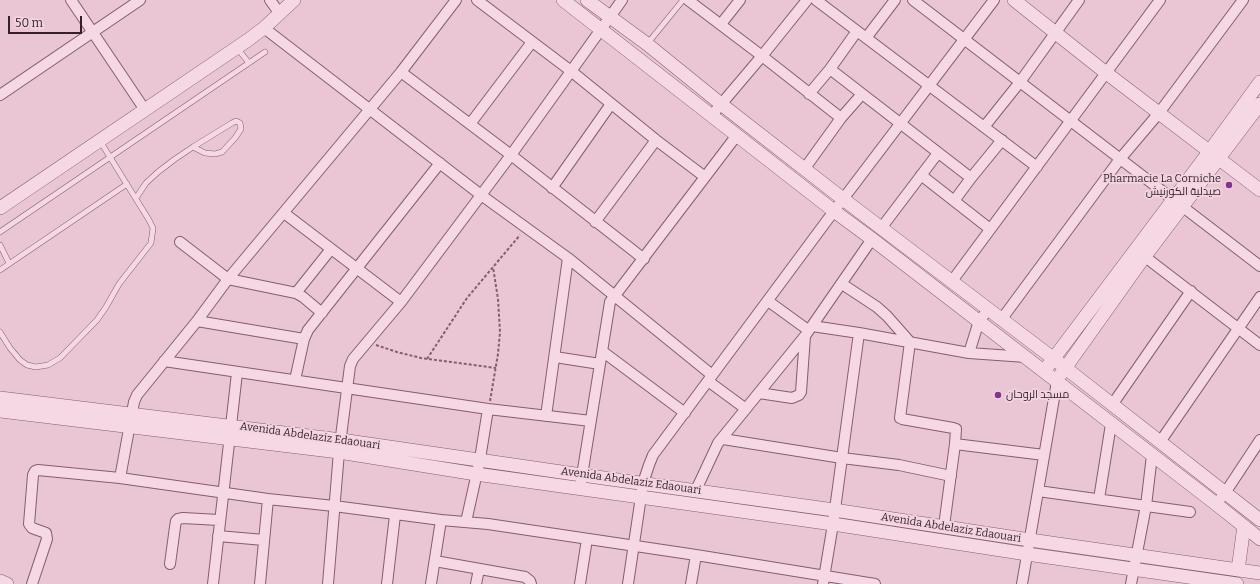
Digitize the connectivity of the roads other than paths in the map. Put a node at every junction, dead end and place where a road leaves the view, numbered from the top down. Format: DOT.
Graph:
graph roads {
  1 [pos="71,0"];
  2 [pos="140,0"];
  3 [pos="270,0"];
  4 [pos="294,0"];
  5 [pos="456,0"];
  6 [pos="477,0"];
  7 [pos="563,0"];
  8 [pos="587,0"];
  9 [pos="622,0"];
  10 [pos="684,0"];
  11 [pos="688,0"];
  12 [pos="740,0"];
  13 [pos="807,0"];
  14 [pos="816,0"];
  15 [pos="895,0"];
  16 [pos="913,0"];
  17 [pos="994,0"];
  18 [pos="1014,0"];
  19 [pos="1079,0"];
  20 [pos="1160,0"];
  21 [pos="1243,0"];
  22 [pos="280,14"];
  23 [pos="609,17"];
  24 [pos="721,24"];
  25 [pos="264,28"];
  26 [pos="600,29"];
  27 [pos="857,31"];
  28 [pos="93,32"];
  29 [pos="1055,32"];
  30 [pos="866,38"];
  31 [pos="964,39"];
  32 [pos="532,42"];
  33 [pos="647,44"];
  34 [pos="237,48"];
  35 [pos="265,52"];
  36 [pos="762,56"];
  37 [pos="249,63"];
  38 [pos="830,69"];
  39 [pos="571,71"];
  40 [pos="401,72"];
  41 [pos="1105,72"];
  42 [pos="1020,82"];
  43 [pos="1260,82"];
  44 [pos="929,86"];
  45 [pos="809,94"];
  46 [pos="862,94"];
  47 [pos="0,95"];
  48 [pos="611,104"];
  49 [pos="721,104"];
  50 [pos="370,109"];
  51 [pos="145,110"];
  52 [pos="1258,111"];
  53 [pos="1159,113"];
  54 [pos="712,115"];
  55 [pos="841,118"];
  56 [pos="1070,121"];
  57 [pos="900,123"];
  58 [pos="470,124"];
  59 [pos="984,127"];
  60 [pos="737,135"];
  61 [pos="100,140"];
  62 [pos="656,140"];
  63 [pos="1002,140"];
  64 [pos="193,147"];
  65 [pos="938,153"];
  66 [pos="511,155"];
  67 [pos="1214,156"];
  68 [pos="111,157"];
  69 [pos="1120,159"];
  70 [pos="440,163"];
  71 [pos="805,168"];
  72 [pos="1037,168"];
  73 [pos="921,176"];
  74 [pos="705,177"];
  75 [pos="971,178"];
  76 [pos="127,184"];
  77 [pos="552,188"];
  78 [pos="1260,190"];
  79 [pos="481,195"];
  80 [pos="136,198"];
  81 [pos="843,199"];
  82 [pos="954,201"];
  83 [pos="1178,204"];
  84 [pos="0,208"];
  85 [pos="834,211"];
  86 [pos="284,213"];
  87 [pos="595,222"];
  88 [pos="882,227"];
  89 [pos="990,229"];
  90 [pos="0,232"];
  91 [pos="872,239"];
  92 [pos="180,242"];
  93 [pos="0,246"];
  94 [pos="331,249"];
  95 [pos="1140,253"];
  96 [pos="568,258"];
  97 [pos="644,259"];
  98 [pos="9,263"];
  99 [pos="1260,266"];
  100 [pos="357,269"];
  101 [pos="0,270"];
  102 [pos="228,279"];
  103 [pos="952,281"];
  104 [pos="842,284"];
  105 [pos="1191,291"];
  106 [pos="296,293"];
  107 [pos="614,296"];
  108 [pos="1260,297"];
  109 [pos="768,301"];
  110 [pos="401,302"];
  111 [pos="988,310"];
  112 [pos="322,313"];
  113 [pos="1001,320"];
  114 [pos="198,321"];
  115 [pos="979,321"];
  116 [pos="1238,328"];
  117 [pos="808,331"];
  118 [pos="0,332"];
  119 [pos="859,333"];
  120 [pos="304,339"];
  121 [pos="910,342"];
  122 [pos="1260,345"];
  123 [pos="602,351"];
  124 [pos="969,353"];
  125 [pos="555,357"];
  126 [pos="1026,357"];
  127 [pos="1054,360"];
  128 [pos="164,361"];
  129 [pos="600,364"];
  130 [pos="1064,368"];
  131 [pos="1044,371"];
  132 [pos="237,373"];
  133 [pos="710,378"];
  134 [pos="295,380"];
  135 [pos="1057,381"];
  136 [pos="347,388"];
  137 [pos="759,393"];
  138 [pos="0,398"];
  139 [pos="1112,405"];
  140 [pos="488,409"];
  141 [pos="746,409"];
  142 [pos="0,411"];
  143 [pos="685,413"];
  144 [pos="546,416"];
  145 [pos="130,420"];
  146 [pos="591,421"];
  147 [pos="1112,424"];
  148 [pos="232,425"];
  149 [pos="230,438"];
  150 [pos="723,439"];
  151 [pos="1260,440"];
  152 [pos="1160,442"];
  153 [pos="955,444"];
  154 [pos="340,446"];
  155 [pos="1044,455"];
  156 [pos="1152,455"];
  157 [pos="842,458"];
  158 [pos="480,459"];
  159 [pos="476,474"];
  160 [pos="951,476"];
  161 [pos="120,478"];
  162 [pos="581,482"];
  163 [pos="643,483"];
  164 [pos="696,490"];
  165 [pos="1038,491"];
  166 [pos="223,492"];
  167 [pos="1225,493"];
  168 [pos="641,497"];
  169 [pos="268,499"];
  170 [pos="1099,499"];
  171 [pos="1216,504"];
  172 [pos="334,506"];
  173 [pos="1146,506"];
  174 [pos="834,510"];
  175 [pos="1190,512"];
  176 [pos="395,515"];
  177 [pos="219,520"];
  178 [pos="441,520"];
  179 [pos="1260,520"];
  180 [pos="466,522"];
  181 [pos="833,524"];
  182 [pos="944,526"];
  183 [pos="1244,526"];
  184 [pos="218,536"];
  185 [pos="587,539"];
  186 [pos="1260,539"];
  187 [pos="264,540"];
  188 [pos="1030,540"];
  189 [pos="634,546"];
  190 [pos="696,554"];
  191 [pos="1027,554"];
  192 [pos="1136,556"];
  193 [pos="435,561"];
  194 [pos="170,564"];
  195 [pos="479,569"];
  196 [pos="1134,569"];
  197 [pos="1238,570"];
  198 [pos="1260,573"];
  199 [pos="824,580"];
  200 [pos="0,581"];
  201 [pos="8,584"];
  202 [pos="32,584"];
  203 [pos="213,584"];
  204 [pos="260,584"];
  205 [pos="328,584"];
  206 [pos="387,584"];
  207 [pos="431,584"];
  208 [pos="476,584"];
  209 [pos="531,584"];
  210 [pos="580,584"];
  211 [pos="628,584"];
  212 [pos="691,584"];
  213 [pos="875,584"];
  214 [pos="1022,584"];
  215 [pos="1131,584"];
  216 [pos="1235,584"];
  1 -- 28 [label="street"];
  2 -- 28 [label="street"];
  3 -- 22 [label="street"];
  4 -- 22 [label="street"];
  5 -- 40 [label="street"];
  6 -- 32 [label="street"];
  7 -- 26 [label="street"];
  8 -- 23 [label="street"];
  9 -- 23 [label="street"];
  10 -- 33 [label="lane"];
  11 -- 24 [label="street"];
  12 -- 24 [label="street"];
  13 -- 36 [label="street"];
  14 -- 27 [label="street"];
  15 -- 30 [label="street"];
  16 -- 31 [label="street"];
  17 -- 31 [label="street"];
  18 -- 29 [label="street"];
  19 -- 29 [label="street"];
  20 -- 41 [label="street"];
  21 -- 53 [label="street"];
  22 -- 25 [label="street"];
  23 -- 26 [label="street"];
  23 -- 33 [label="street"];
  24 -- 36 [label="street"];
  25 -- 34 [label="street"];
  25 -- 50 [label="street"];
  26 -- 39 [label="street"];
  26 -- 54 [label="street"];
  27 -- 30 [label="street"];
  27 -- 38 [label="street"];
  28 -- 47 [label="street"];
  28 -- 51 [label="street"];
  29 -- 41 [label="street"];
  29 -- 42 [label="street"];
  30 -- 44 [label="street"];
  31 -- 42 [label="street"];
  31 -- 44 [label="street"];
  32 -- 39 [label="street"];
  32 -- 58 [label="street"];
  33 -- 49 [label="street"];
  34 -- 37 [label="lane"];
  34 -- 51 [label="street"];
  35 -- 37 [label="lane"];
  36 -- 45 [label="street"];
  36 -- 49 [label="street"];
  37 -- 68 [label="lane"];
  38 -- 45 [label="street"];
  38 -- 46 [label="street"];
  39 -- 48 [label="street"];
  39 -- 66 [label="street"];
  40 -- 50 [label="street"];
  40 -- 58 [label="street"];
  41 -- 53 [label="street"];
  41 -- 56 [label="street"];
  42 -- 56 [label="street"];
  42 -- 59 [label="street"];
  43 -- 67 [label="street"];
  44 -- 57 [label="street"];
  44 -- 59 [label="street"];
  45 -- 55 [label="street"];
  46 -- 55 [label="street"];
  46 -- 57 [label="street"];
  48 -- 62 [label="street"];
  48 -- 77 [label="street"];
  49 -- 54 [label="street"];
  49 -- 71 [label="street"];
  50 -- 70 [label="street"];
  50 -- 86 [label="street"];
  51 -- 61 [label="street"];
  52 -- 67 [label="street"];
  53 -- 67 [label="street"];
  53 -- 69 [label="street"];
  54 -- 60 [label="street"];
  55 -- 71 [label="street"];
  56 -- 69 [label="street"];
  56 -- 72 [label="street"];
  57 -- 65 [label="street"];
  57 -- 81 [label="street"];
  58 -- 66 [label="street"];
  59 -- 63 [label="street"];
  60 -- 74 [label="street"];
  60 -- 85 [label="street"];
  61 -- 68 [label="lane"];
  61 -- 84 [label="street"];
  62 -- 74 [label="street"];
  62 -- 87 [label="street"];
  63 -- 72 [label="street"];
  63 -- 75 [label="street"];
  64 -- 64 [label="lane"];
  64 -- 80 [label="lane"];
  65 -- 73 [label="street"];
  65 -- 75 [label="street"];
  66 -- 77 [label="street"];
  66 -- 79 [label="street"];
  67 -- 78 [label="street"];
  67 -- 83 [label="street"];
  68 -- 76 [label="lane"];
  68 -- 90 [label="lane"];
  69 -- 83 [label="street"];
  69 -- 113 [label="street"];
  70 -- 79 [label="street"];
  70 -- 100 [label="street"];
  71 -- 81 [label="street"];
  72 -- 89 [label="street"];
  73 -- 82 [label="street"];
  73 -- 88 [label="street"];
  74 -- 97 [label="street"];
  75 -- 82 [label="street"];
  76 -- 80 [label="lane"];
  76 -- 98 [label="lane"];
  77 -- 87 [label="street"];
  79 -- 96 [label="street"];
  79 -- 110 [label="street"];
  80 -- 118 [label="lane"];
  81 -- 85 [label="street"];
  81 -- 88 [label="street"];
  82 -- 89 [label="street"];
  83 -- 95 [label="street"];
  83 -- 99 [label="street"];
  85 -- 91 [label="street"];
  85 -- 109 [label="street"];
  86 -- 94 [label="street"];
  86 -- 102 [label="street"];
  87 -- 97 [label="street"];
  88 -- 103 [label="street"];
  89 -- 103 [label="street"];
  91 -- 104 [label="street"];
  91 -- 115 [label="street"];
  92 -- 102 [label="street"];
  93 -- 98 [label="lane"];
  94 -- 100 [label="street"];
  94 -- 106 [label="street"];
  95 -- 105 [label="street"];
  95 -- 127 [label="street"];
  95 -- 130 [label="street"];
  96 -- 107 [label="street"];
  96 -- 125 [label="street"];
  97 -- 107 [label="street"];
  98 -- 101 [label="lane"];
  100 -- 110 [label="street"];
  100 -- 112 [label="street"];
  102 -- 106 [label="street"];
  102 -- 114 [label="street"];
  103 -- 111 [label="street"];
  104 -- 117 [label="street"];
  104 -- 121 [label="street"];
  105 -- 116 [label="street"];
  105 -- 139 [label="street"];
  106 -- 112 [label="street"];
  107 -- 123 [label="street"];
  107 -- 133 [label="street"];
  108 -- 116 [label="street"];
  109 -- 117 [label="street"];
  109 -- 133 [label="street"];
  110 -- 136 [label="street"];
  111 -- 113 [label="street"];
  111 -- 115 [label="street"];
  112 -- 120 [label="street"];
  113 -- 127 [label="street"];
  114 -- 120 [label="street"];
  114 -- 128 [label="street"];
  115 -- 124 [label="street"];
  115 -- 126 [label="street"];
  116 -- 122 [label="street"];
  116 -- 152 [label="street"];
  117 -- 119 [label="street"];
  117 -- 137 [label="street"];
  117 -- 137 [label="street"];
  119 -- 121 [label="street"];
  119 -- 157 [label="street"];
  120 -- 134 [label="street"];
  121 -- 124 [label="street"];
  121 -- 153 [label="street"];
  123 -- 129 [label="street"];
  123 -- 143 [label="street"];
  124 -- 126 [label="street"];
  125 -- 129 [label="street"];
  125 -- 144 [label="street"];
  126 -- 131 [label="street"];
  127 -- 130 [label="street"];
  127 -- 131 [label="street"];
  128 -- 132 [label="street"];
  128 -- 145 [label="street"];
  129 -- 146 [label="street"];
  130 -- 135 [label="street"];
  130 -- 139 [label="street"];
  131 -- 135 [label="street"];
  132 -- 134 [label="street"];
  132 -- 148 [label="street"];
  133 -- 141 [label="street"];
  133 -- 143 [label="street"];
  134 -- 136 [label="street"];
  135 -- 147 [label="street"];
  135 -- 155 [label="street"];
  136 -- 140 [label="street"];
  136 -- 154 [label="street"];
  137 -- 141 [label="street"];
  138 -- 145 [label="street, Avenida Abdelaziz Edaouari"];
  139 -- 152 [label="street"];
  140 -- 144 [label="street"];
  140 -- 158 [label="street"];
  141 -- 150 [label="street"];
  142 -- 145 [label="street, Avenida Abdelaziz Edaouari"];
  143 -- 163 [label="street"];
  144 -- 146 [label="street"];
  145 -- 148 [label="street, Avenida Abdelaziz Edaouari"];
  145 -- 149 [label="street, Avenida Abdelaziz Edaouari"];
  145 -- 161 [label="street"];
  146 -- 162 [label="street"];
  147 -- 156 [label="street"];
  147 -- 170 [label="street"];
  148 -- 149 [label="street"];
  148 -- 154 [label="street, Avenida Abdelaziz Edaouari"];
  149 -- 154 [label="street, Avenida Abdelaziz Edaouari"];
  149 -- 166 [label="street"];
  150 -- 157 [label="street"];
  150 -- 164 [label="street"];
  151 -- 167 [label="street"];
  152 -- 167 [label="street"];
  153 -- 155 [label="street"];
  153 -- 160 [label="street"];
  154 -- 158 [label="street, Avenida Abdelaziz Edaouari"];
  154 -- 159 [label="street, Avenida Abdelaziz Edaouari"];
  154 -- 172 [label="street"];
  155 -- 165 [label="street"];
  156 -- 171 [label="street"];
  156 -- 173 [label="street"];
  157 -- 160 [label="street"];
  157 -- 174 [label="street"];
  158 -- 159 [label="street"];
  158 -- 162 [label="street, Avenida Abdelaziz Edaouari"];
  159 -- 162 [label="street, Avenida Abdelaziz Edaouari"];
  159 -- 180 [label="street"];
  160 -- 182 [label="street"];
  161 -- 166 [label="street"];
  161 -- 202 [label="street"];
  162 -- 163 [label="street, Avenida Abdelaziz Edaouari"];
  162 -- 168 [label="street, Avenida Abdelaziz Edaouari"];
  163 -- 164 [label="street, Avenida Abdelaziz Edaouari"];
  163 -- 168 [label="street"];
  164 -- 174 [label="street, Avenida Abdelaziz Edaouari"];
  165 -- 170 [label="street"];
  165 -- 188 [label="street"];
  166 -- 169 [label="street"];
  166 -- 177 [label="street"];
  167 -- 171 [label="street"];
  167 -- 179 [label="street"];
  168 -- 181 [label="street, Avenida Abdelaziz Edaouari"];
  168 -- 189 [label="street"];
  169 -- 172 [label="street"];
  169 -- 187 [label="street"];
  170 -- 173 [label="street"];
  171 -- 183 [label="street"];
  172 -- 176 [label="street"];
  172 -- 205 [label="street"];
  173 -- 175 [label="street"];
  173 -- 192 [label="street"];
  174 -- 181 [label="street"];
  174 -- 182 [label="street, Avenida Abdelaziz Edaouari"];
  176 -- 178 [label="street"];
  176 -- 206 [label="street"];
  177 -- 184 [label="street"];
  177 -- 194 [label="street"];
  178 -- 180 [label="street"];
  178 -- 193 [label="street"];
  180 -- 185 [label="street"];
  181 -- 191 [label="street, Avenida Abdelaziz Edaouari"];
  181 -- 199 [label="street"];
  182 -- 188 [label="street, Avenida Abdelaziz Edaouari"];
  183 -- 186 [label="street"];
  183 -- 197 [label="street"];
  184 -- 187 [label="street"];
  184 -- 203 [label="street"];
  185 -- 189 [label="street"];
  185 -- 210 [label="street"];
  187 -- 204 [label="street"];
  188 -- 191 [label="street"];
  188 -- 192 [label="street, Avenida Abdelaziz Edaouari"];
  189 -- 190 [label="street"];
  189 -- 211 [label="street"];
  190 -- 199 [label="street"];
  190 -- 212 [label="street"];
  191 -- 196 [label="street, Avenida Abdelaziz Edaouari"];
  191 -- 214 [label="street"];
  192 -- 196 [label="street"];
  192 -- 197 [label="street, Avenida Abdelaziz Edaouari"];
  193 -- 195 [label="street"];
  193 -- 207 [label="street"];
  195 -- 208 [label="street"];
  195 -- 209 [label="street"];
  196 -- 215 [label="street"];
  196 -- 216 [label="street, Avenida Abdelaziz Edaouari"];
  197 -- 198 [label="street, Avenida Abdelaziz Edaouari"];
  199 -- 213 [label="street"];
  200 -- 201 [label="street"];
}
